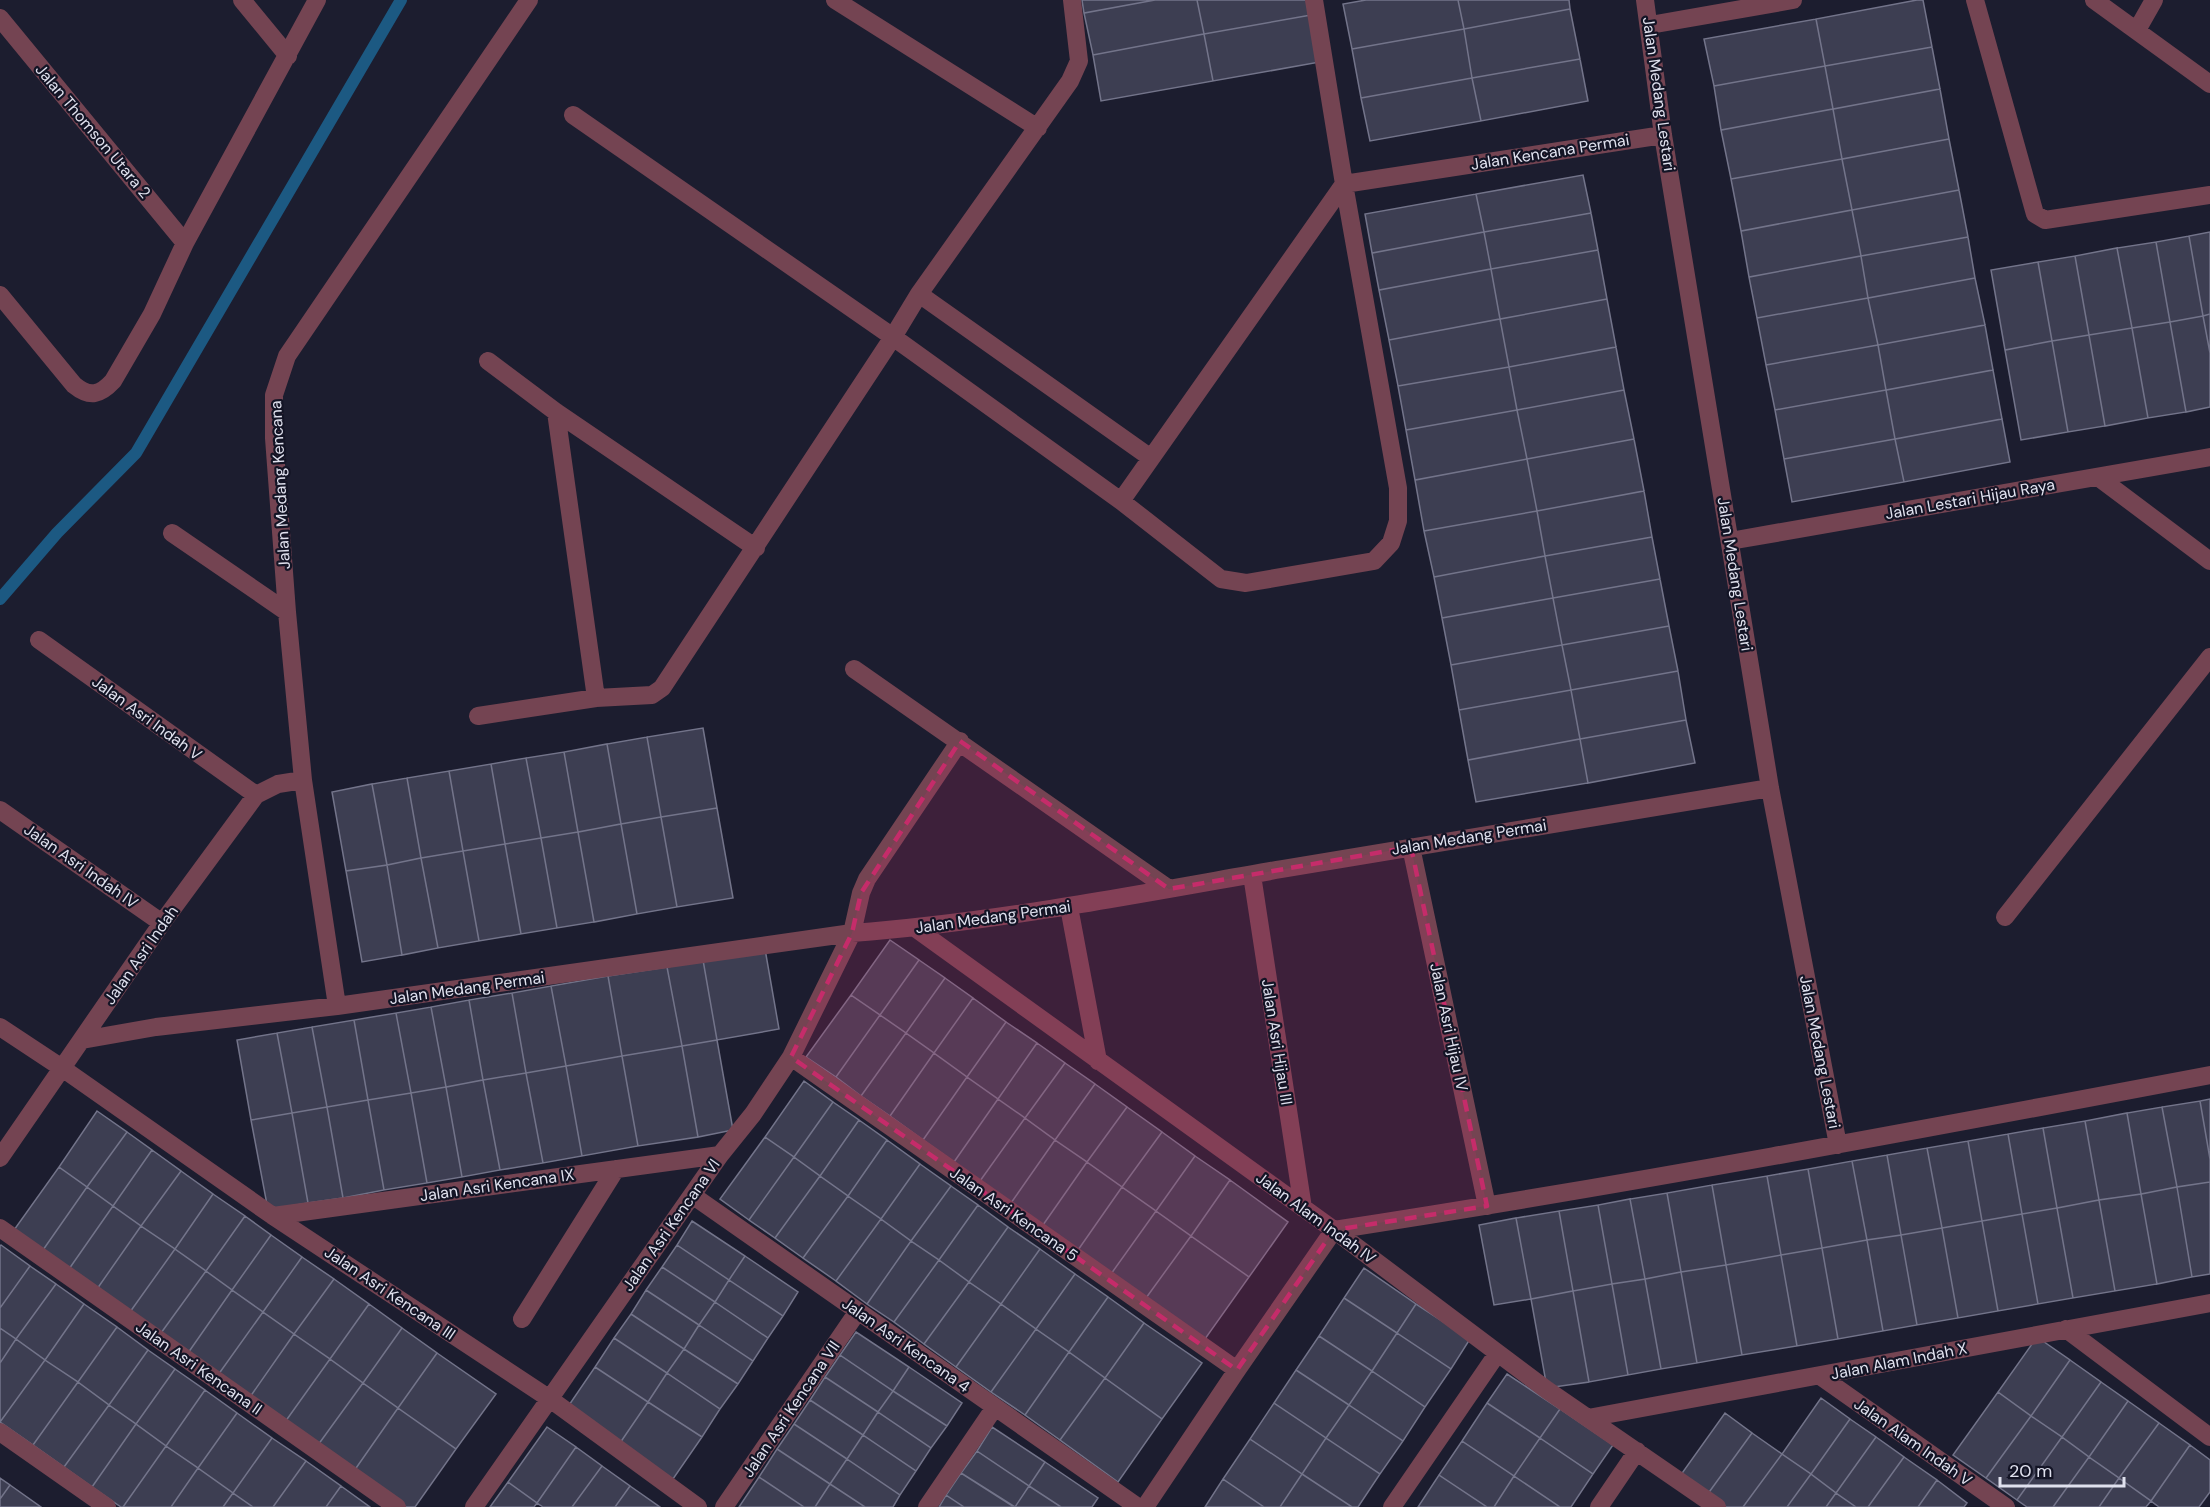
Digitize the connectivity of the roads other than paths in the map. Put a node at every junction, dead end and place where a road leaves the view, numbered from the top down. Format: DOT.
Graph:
graph roads {
  1 [pos="242,0"];
  2 [pos="317,0"];
  3 [pos="529,0"];
  4 [pos="1072,0"];
  5 [pos="1314,0"];
  6 [pos="1645,0"];
  7 [pos="1793,0"];
  8 [pos="1975,0"];
  9 [pos="2094,0"];
  10 [pos="2154,0"];
  11 [pos="840,1"];
  12 [pos="0,18"];
  13 [pos="1650,25"];
  14 [pos="2137,30"];
  15 [pos="288,56"];
  16 [pos="2210,84"];
  17 [pos="573,115"];
  18 [pos="1038,128"];
  19 [pos="1663,135"];
  20 [pos="1344,184"];
  21 [pos="2210,195"];
  22 [pos="185,243"];
  23 [pos="919,294"];
  24 [pos="0,295"];
  25 [pos="893,337"];
  26 [pos="488,361"];
  27 [pos="556,412"];
  28 [pos="2210,457"];
  29 [pos="1151,458"];
  30 [pos="2098,477"];
  31 [pos="1121,501"];
  32 [pos="172,533"];
  33 [pos="1730,541"];
  34 [pos="756,548"];
  35 [pos="2210,561"];
  36 [pos="287,612"];
  37 [pos="39,640"];
  38 [pos="2210,657"];
  39 [pos="854,669"];
  40 [pos="596,698"];
  41 [pos="478,716"];
  42 [pos="960,741"];
  43 [pos="303,780"];
  44 [pos="1770,788"];
  45 [pos="256,795"];
  46 [pos="0,810"];
  47 [pos="1412,847"];
  48 [pos="1252,875"];
  49 [pos="1168,889"];
  50 [pos="1069,907"];
  51 [pos="2005,917"];
  52 [pos="162,923"];
  53 [pos="915,928"];
  54 [pos="852,933"];
  55 [pos="337,1006"];
  56 [pos="0,1028"];
  57 [pos="82,1040"];
  58 [pos="791,1058"];
  59 [pos="1098,1061"];
  60 [pos="55,1064"];
  61 [pos="2210,1075"];
  62 [pos="1838,1145"];
  63 [pos="720,1155"];
  64 [pos="0,1158"];
  65 [pos="616,1169"];
  66 [pos="692,1195"];
  67 [pos="1487,1206"];
  68 [pos="1303,1208"];
  69 [pos="273,1215"];
  70 [pos="0,1228"];
  71 [pos="1334,1230"];
  72 [pos="2210,1303"];
  73 [pos="858,1311"];
  74 [pos="522,1319"];
  75 [pos="2066,1329"];
  76 [pos="1497,1354"];
  77 [pos="1236,1370"];
  78 [pos="1820,1376"];
  79 [pos="550,1400"];
  80 [pos="995,1407"];
  81 [pos="1588,1418"];
  82 [pos="0,1432"];
  83 [pos="2210,1437"];
  84 [pos="1637,1451"];
  85 [pos="107,1507"];
  86 [pos="397,1507"];
  87 [pos="474,1507"];
  88 [pos="698,1507"];
  89 [pos="724,1507"];
  90 [pos="927,1507"];
  91 [pos="1137,1507"];
  92 [pos="1145,1507"];
  93 [pos="1392,1507"];
  94 [pos="1599,1507"];
  95 [pos="1717,1507"];
  96 [pos="2007,1507"];
  1 -- 15 [label="street"];
  2 -- 15 [label="street"];
  3 -- 36 [label="street, Jalan Medang Kencana"];
  4 -- 18 [label="street"];
  5 -- 20 [label="street"];
  6 -- 13 [label="street, Jalan Medang Lestari"];
  7 -- 13 [label="street"];
  8 -- 21 [label="street"];
  9 -- 14 [label="street"];
  10 -- 14 [label="street"];
  11 -- 18 [label="street"];
  12 -- 22 [label="street, Jalan Thomson Utara 2"];
  13 -- 19 [label="street, Jalan Medang Lestari"];
  14 -- 16 [label="street"];
  15 -- 22 [label="street"];
  17 -- 25 [label="street"];
  18 -- 23 [label="street"];
  19 -- 20 [label="street, Jalan Kencana Permai"];
  19 -- 33 [label="street, Jalan Medang Lestari"];
  20 -- 29 [label="street"];
  20 -- 31 [label="street"];
  22 -- 24 [label="street"];
  23 -- 25 [label="street"];
  23 -- 29 [label="street"];
  25 -- 31 [label="street"];
  25 -- 34 [label="street"];
  26 -- 27 [label="street"];
  27 -- 34 [label="street"];
  27 -- 40 [label="street"];
  28 -- 30 [label="street, Jalan Lestari Hijau Raya"];
  29 -- 31 [label="street"];
  30 -- 33 [label="street, Jalan Lestari Hijau Raya"];
  30 -- 35 [label="street"];
  32 -- 36 [label="street"];
  33 -- 44 [label="street, Jalan Medang Lestari"];
  34 -- 40 [label="street"];
  36 -- 43 [label="street, Jalan Medang Kencana"];
  37 -- 45 [label="street, Jalan Asri Indah V"];
  38 -- 51 [label="street"];
  39 -- 42 [label="street"];
  40 -- 41 [label="street"];
  42 -- 49 [label="street"];
  42 -- 54 [label="street"];
  43 -- 45 [label="street"];
  43 -- 55 [label="street, Jalan Medang Kencana"];
  44 -- 47 [label="street, Jalan Medang Permai"];
  44 -- 62 [label="street, Jalan Medang Lestari"];
  45 -- 52 [label="street, Jalan Asri Indah"];
  46 -- 52 [label="street, Jalan Asri Indah IV"];
  47 -- 48 [label="street, Jalan Medang Permai"];
  47 -- 67 [label="street, Jalan Asri Hijau IV"];
  48 -- 49 [label="street, Jalan Medang Permai"];
  48 -- 68 [label="street, Jalan Asri Hijau III"];
  49 -- 50 [label="street, Jalan Medang Permai"];
  50 -- 53 [label="street, Jalan Medang Permai"];
  50 -- 59 [label="street"];
  52 -- 57 [label="street, Jalan Asri Indah"];
  53 -- 54 [label="street, Jalan Medang Permai"];
  53 -- 59 [label="street, Jalan Alam Indah IV"];
  54 -- 55 [label="street, Jalan Medang Permai"];
  54 -- 58 [label="street, Jalan Asri Kencana VI"];
  55 -- 57 [label="street, Jalan Medang Permai"];
  56 -- 60 [label="street, Jalan Asri Kencana III"];
  57 -- 60 [label="street, Jalan Asri Indah"];
  58 -- 63 [label="street, Jalan Asri Kencana VI"];
  58 -- 77 [label="street, Jalan Asri Kencana 5"];
  59 -- 68 [label="street, Jalan Alam Indah IV"];
  60 -- 64 [label="street, Jalan Asri Indah"];
  60 -- 69 [label="street, Jalan Asri Kencana III"];
  61 -- 62 [label="street"];
  62 -- 67 [label="street"];
  63 -- 65 [label="street, Jalan Asri Kencana IX"];
  63 -- 66 [label="street, Jalan Asri Kencana VI"];
  65 -- 69 [label="street, Jalan Asri Kencana IX"];
  65 -- 74 [label="street"];
  66 -- 73 [label="street, Jalan Asri Kencana 4"];
  66 -- 79 [label="street, Jalan Asri Kencana VI"];
  67 -- 71 [label="street"];
  68 -- 71 [label="street, Jalan Alam Indah IV"];
  69 -- 79 [label="street, Jalan Asri Kencana III"];
  70 -- 86 [label="street, Jalan Asri Kencana II"];
  71 -- 76 [label="street, Jalan Alam Indah IV"];
  71 -- 77 [label="street"];
  72 -- 75 [label="street, Jalan Alam Indah X"];
  73 -- 80 [label="street, Jalan Asri Kencana 4"];
  73 -- 89 [label="street, Jalan Asri Kencana VII"];
  75 -- 78 [label="street, Jalan Alam Indah X"];
  75 -- 83 [label="street"];
  76 -- 81 [label="street, Jalan Alam Indah IV"];
  76 -- 93 [label="street"];
  77 -- 92 [label="street"];
  78 -- 81 [label="street, Jalan Alam Indah X"];
  78 -- 96 [label="street, Jalan Alam Indah V"];
  79 -- 87 [label="street, Jalan Asri Kencana VI"];
  79 -- 88 [label="street, Jalan Asri Kencana III"];
  80 -- 90 [label="street"];
  80 -- 91 [label="street, Jalan Asri Kencana 4"];
  81 -- 84 [label="street, Jalan Alam Indah IV"];
  82 -- 85 [label="street"];
  84 -- 94 [label="street"];
  84 -- 95 [label="street, Jalan Alam Indah IV"];
}
